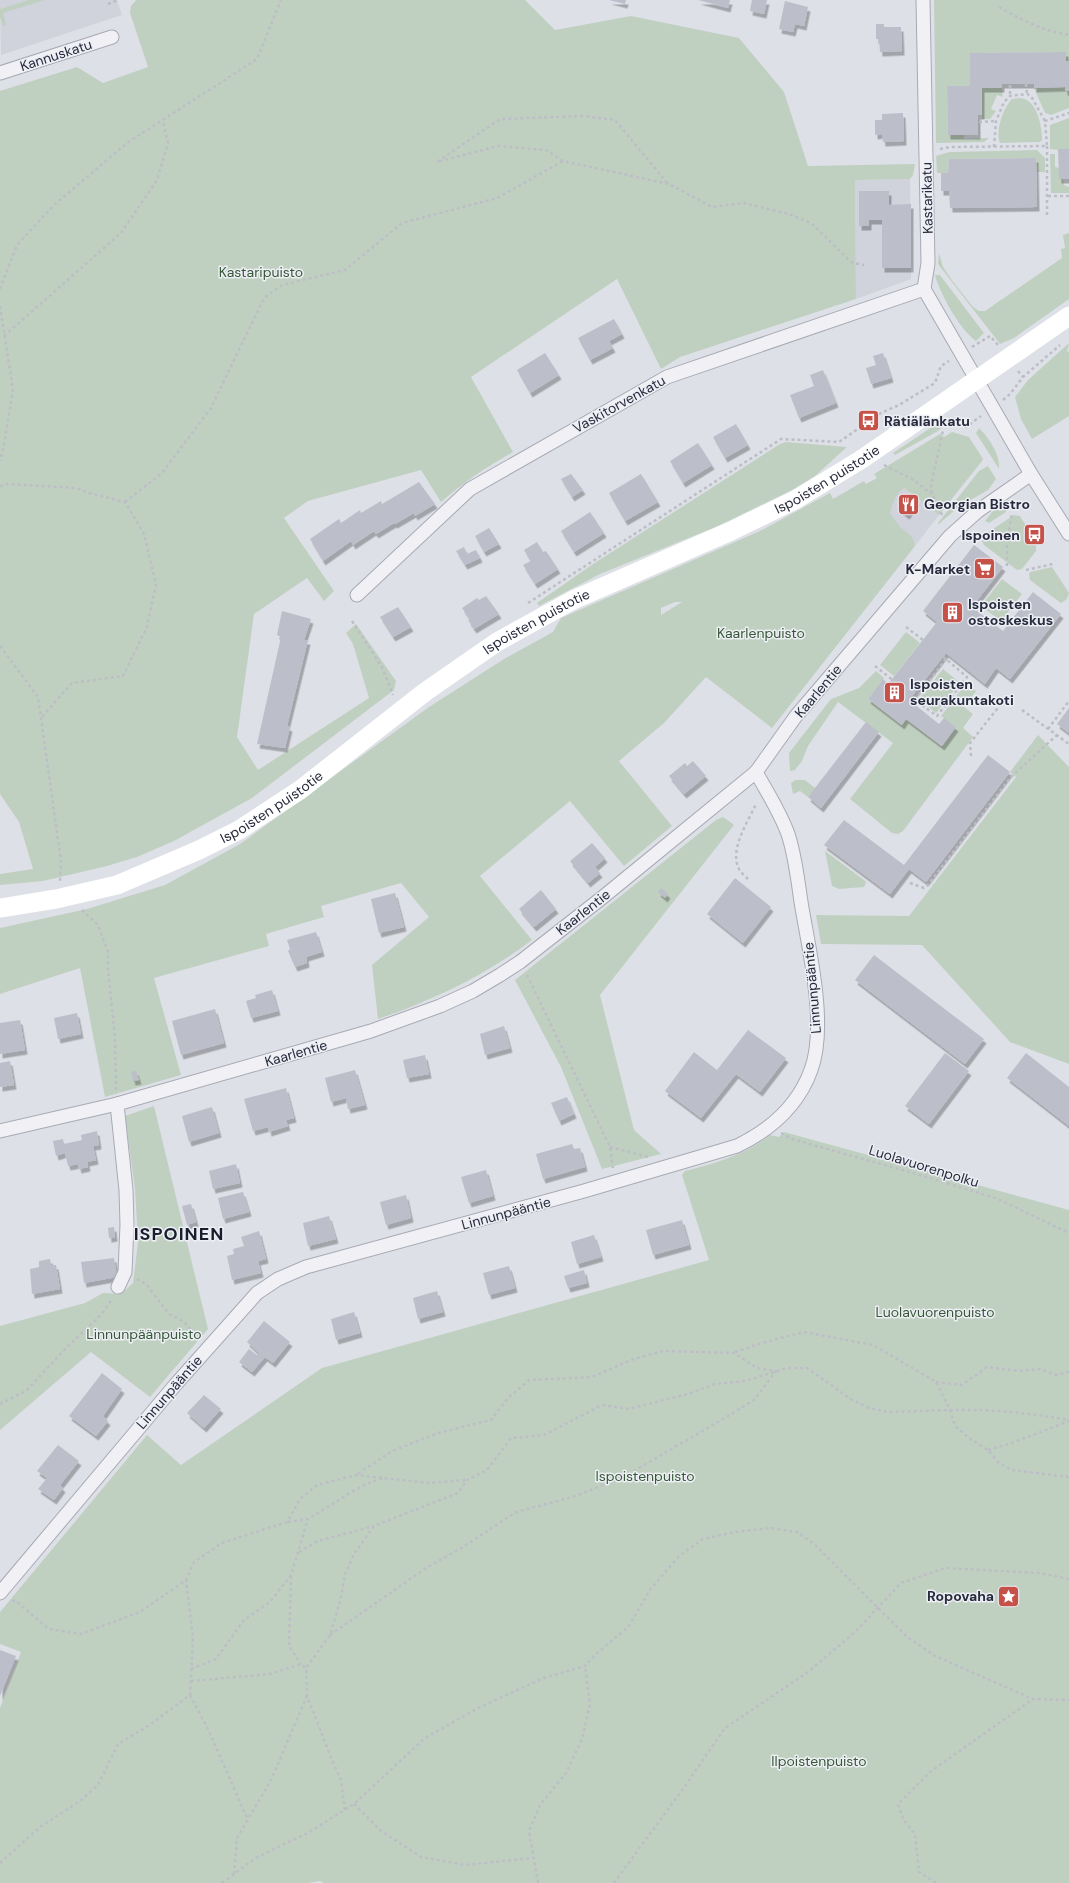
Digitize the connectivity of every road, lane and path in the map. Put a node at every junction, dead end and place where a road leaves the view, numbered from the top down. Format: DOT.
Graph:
graph roads {
  1 [pos="118,0"];
  2 [pos="281,0"];
  3 [pos="923,0"];
  4 [pos="108,4"];
  5 [pos="999,7"];
  6 [pos="1069,35"];
  7 [pos="112,37"];
  8 [pos="0,73"];
  9 [pos="1026,84"];
  10 [pos="1010,85"];
  11 [pos="1027,94"];
  12 [pos="1010,96"];
  13 [pos="1069,113"];
  14 [pos="163,121"];
  15 [pos="1045,121"];
  16 [pos="979,122"];
  17 [pos="996,122"];
  18 [pos="1047,146"];
  19 [pos="994,147"];
  20 [pos="935,150"];
  21 [pos="562,161"];
  22 [pos="669,184"];
  23 [pos="1048,196"];
  24 [pos="1069,196"];
  25 [pos="1047,216"];
  26 [pos="864,266"];
  27 [pos="0,289"];
  28 [pos="924,289"];
  29 [pos="0,306"];
  30 [pos="1069,316"];
  31 [pos="4,336"];
  32 [pos="1063,342"];
  33 [pos="976,381"];
  34 [pos="1010,394"];
  35 [pos="953,424"];
  36 [pos="966,427"];
  37 [pos="943,430"];
  38 [pos="0,461"];
  39 [pos="884,465"];
  40 [pos="1031,474"];
  41 [pos="0,486"];
  42 [pos="932,494"];
  43 [pos="125,502"];
  44 [pos="1012,513"];
  45 [pos="942,514"];
  46 [pos="1069,534"];
  47 [pos="1053,564"];
  48 [pos="1007,566"];
  49 [pos="1026,570"];
  50 [pos="357,595"];
  51 [pos="352,621"];
  52 [pos="906,627"];
  53 [pos="923,640"];
  54 [pos="0,646"];
  55 [pos="943,657"];
  56 [pos="946,659"];
  57 [pos="875,666"];
  58 [pos="894,681"];
  59 [pos="394,696"];
  60 [pos="1069,701"];
  61 [pos="1001,704"];
  62 [pos="1022,710"];
  63 [pos="41,718"];
  64 [pos="1048,729"];
  65 [pos="1057,735"];
  66 [pos="1069,744"];
  67 [pos="971,756"];
  68 [pos="756,772"];
  69 [pos="756,804"];
  70 [pos="748,879"];
  71 [pos="910,883"];
  72 [pos="58,890"];
  73 [pos="0,908"];
  74 [pos="520,962"];
  75 [pos="117,1104"];
  76 [pos="772,1125"];
  77 [pos="0,1131"];
  78 [pos="610,1147"];
  79 [pos="650,1158"];
  80 [pos="615,1182"];
  81 [pos="1069,1234"];
  82 [pos="125,1272"];
  83 [pos="118,1287"];
  84 [pos="208,1346"];
  85 [pos="734,1353"];
  86 [pos="776,1371"];
  87 [pos="1069,1372"];
  88 [pos="936,1382"];
  89 [pos="0,1404"];
  90 [pos="950,1410"];
  91 [pos="1069,1420"];
  92 [pos="988,1450"];
  93 [pos="356,1475"];
  94 [pos="384,1477"];
  95 [pos="1069,1477"];
  96 [pos="467,1480"];
  97 [pos="308,1519"];
  98 [pos="287,1522"];
  99 [pos="374,1526"];
  100 [pos="299,1552"];
  101 [pos="291,1576"];
  102 [pos="1069,1579"];
  103 [pos="186,1580"];
  104 [pos="5,1596"];
  105 [pos="878,1608"];
  106 [pos="330,1635"];
  107 [pos="301,1664"];
  108 [pos="585,1666"];
  109 [pos="306,1668"];
  110 [pos="192,1669"];
  111 [pos="191,1681"];
  112 [pos="190,1695"];
  113 [pos="307,1696"];
  114 [pos="1033,1699"];
  115 [pos="1069,1700"];
  116 [pos="354,1804"];
  117 [pos="345,1810"];
  118 [pos="248,1820"];
  119 [pos="532,1858"];
  120 [pos="0,1863"];
  121 [pos="234,1874"];
  122 [pos="222,1883"];
  123 [pos="538,1883"];
  124 [pos="614,1883"];
  125 [pos="936,1883"];
  1 -- 4 [label="path"];
  2 -- 14 [label="path"];
  3 -- 28 [label="street, Kastarikatu"];
  5 -- 6 [label="path"];
  7 -- 8 [label="street, Kannuskatu"];
  9 -- 11 [label="path"];
  10 -- 12 [label="path"];
  11 -- 12 [label="path"];
  11 -- 15 [label="path"];
  12 -- 17 [label="path"];
  13 -- 15 [label="path"];
  14 -- 27 [label="path"];
  14 -- 31 [label="path"];
  15 -- 18 [label="path"];
  16 -- 17 [label="path"];
  17 -- 19 [label="path"];
  18 -- 19 [label="path"];
  18 -- 23 [label="path"];
  19 -- 20 [label="path"];
  21 -- 22 [label="path"];
  21 -- 22 [label="path"];
  21 -- 43 [label="path"];
  22 -- 26 [label="path"];
  23 -- 24 [label="path"];
  23 -- 25 [label="path"];
  28 -- 33 [label="street"];
  28 -- 50 [label="street, Vaskitorvenkatu"];
  29 -- 31 [label="path"];
  30 -- 33 [label="main road, Ispoisten puistotie"];
  31 -- 38 [label="path"];
  32 -- 34 [label="path"];
  33 -- 40 [label="street"];
  33 -- 72 [label="main road, Ispoisten puistotie"];
  35 -- 36 [label="path"];
  37 -- 42 [label="path"];
  39 -- 42 [label="path"];
  40 -- 46 [label="street"];
  40 -- 68 [label="street, Kaarlentie"];
  41 -- 43 [label="path"];
  42 -- 45 [label="path"];
  43 -- 63 [label="path"];
  44 -- 48 [label="path"];
  47 -- 49 [label="path"];
  51 -- 59 [label="path"];
  52 -- 53 [label="path"];
  54 -- 63 [label="path"];
  55 -- 56 [label="path"];
  56 -- 56 [label="path"];
  57 -- 58 [label="path"];
  60 -- 64 [label="path"];
  61 -- 67 [label="path"];
  62 -- 64 [label="path"];
  63 -- 72 [label="path"];
  64 -- 65 [label="path"];
  65 -- 66 [label="path"];
  65 -- 71 [label="path"];
  68 -- 74 [label="street, Kaarlentie"];
  68 -- 76 [label="street, Linnunpääntie"];
  69 -- 70 [label="path"];
  72 -- 73 [label="main road, Ispoisten puistotie"];
  72 -- 75 [label="path"];
  74 -- 75 [label="street, Kaarlentie"];
  74 -- 78 [label="path"];
  75 -- 77 [label="street, Kaarlentie"];
  75 -- 82 [label="street"];
  76 -- 80 [label="street, Linnunpääntie"];
  76 -- 81 [label="path, Luolavuorenpolku"];
  78 -- 79 [label="path"];
  78 -- 80 [label="path"];
  80 -- 84 [label="street, Linnunpääntie"];
  82 -- 83 [label="street"];
  82 -- 84 [label="path"];
  83 -- 89 [label="path"];
  84 -- 104 [label="street, Linnunpääntie"];
  85 -- 86 [label="path"];
  85 -- 88 [label="path"];
  85 -- 93 [label="path"];
  86 -- 90 [label="path"];
  86 -- 96 [label="path"];
  86 -- 106 [label="path"];
  87 -- 88 [label="path"];
  88 -- 90 [label="path"];
  90 -- 91 [label="path"];
  90 -- 92 [label="path"];
  91 -- 92 [label="path"];
  92 -- 95 [label="path"];
  93 -- 94 [label="path"];
  93 -- 98 [label="path"];
  94 -- 96 [label="path"];
  94 -- 97 [label="path"];
  96 -- 99 [label="path"];
  97 -- 98 [label="path"];
  97 -- 100 [label="path"];
  98 -- 103 [label="path"];
  99 -- 100 [label="path"];
  99 -- 106 [label="path"];
  100 -- 101 [label="path"];
  101 -- 107 [label="path"];
  101 -- 110 [label="path"];
  102 -- 105 [label="path"];
  103 -- 104 [label="path"];
  103 -- 110 [label="path"];
  105 -- 108 [label="path"];
  105 -- 114 [label="path"];
  105 -- 124 [label="path"];
  106 -- 109 [label="path"];
  107 -- 109 [label="path"];
  107 -- 111 [label="path"];
  108 -- 116 [label="path"];
  108 -- 119 [label="path"];
  109 -- 113 [label="path"];
  110 -- 111 [label="path"];
  111 -- 112 [label="path"];
  112 -- 118 [label="path"];
  112 -- 120 [label="path"];
  113 -- 117 [label="path"];
  113 -- 118 [label="path"];
  114 -- 115 [label="path"];
  114 -- 125 [label="path"];
  116 -- 117 [label="path"];
  116 -- 119 [label="path"];
  117 -- 121 [label="path"];
  118 -- 121 [label="path"];
  119 -- 123 [label="path"];
  121 -- 122 [label="path"];
}
